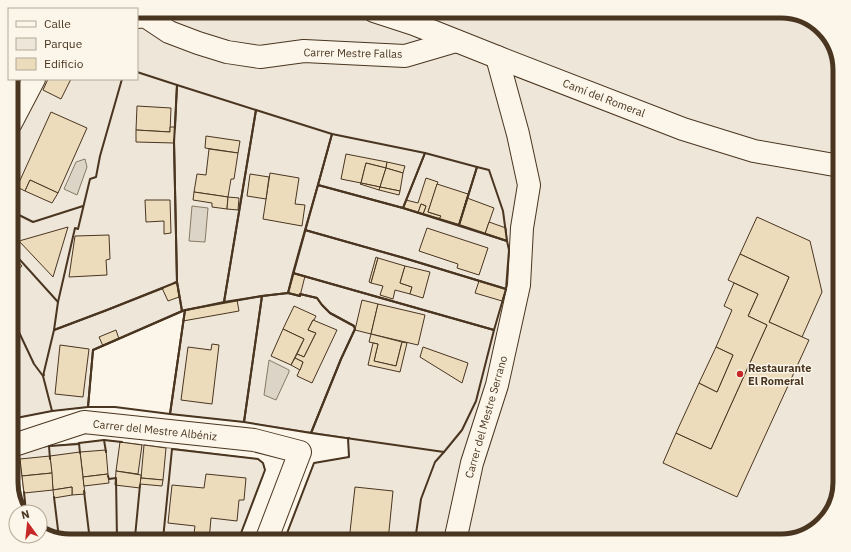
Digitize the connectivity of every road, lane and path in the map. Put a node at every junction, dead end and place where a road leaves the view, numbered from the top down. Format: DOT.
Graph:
graph roads {
  1 [pos="148,18"];
  2 [pos="396,18"];
  3 [pos="456,41"];
  4 [pos="496,57"];
  5 [pos="33,80"];
  6 [pos="18,110"];
  7 [pos="833,165"];
  8 [pos="18,444"];
  9 [pos="269,534"];
  10 [pos="457,534"];
  1 -- 3 [label="street, Carrer Mestre Fallas"];
  2 -- 3 [label="street, Camí del Romeral"];
  3 -- 4 [label="street, Camí del Romeral"];
  4 -- 7 [label="street, Camí del Romeral"];
  4 -- 10 [label="street, Carrer del Mestre Serrano"];
  5 -- 6 [label="street"];
  8 -- 9 [label="street, Carrer del Mestre Albéniz"];
}
